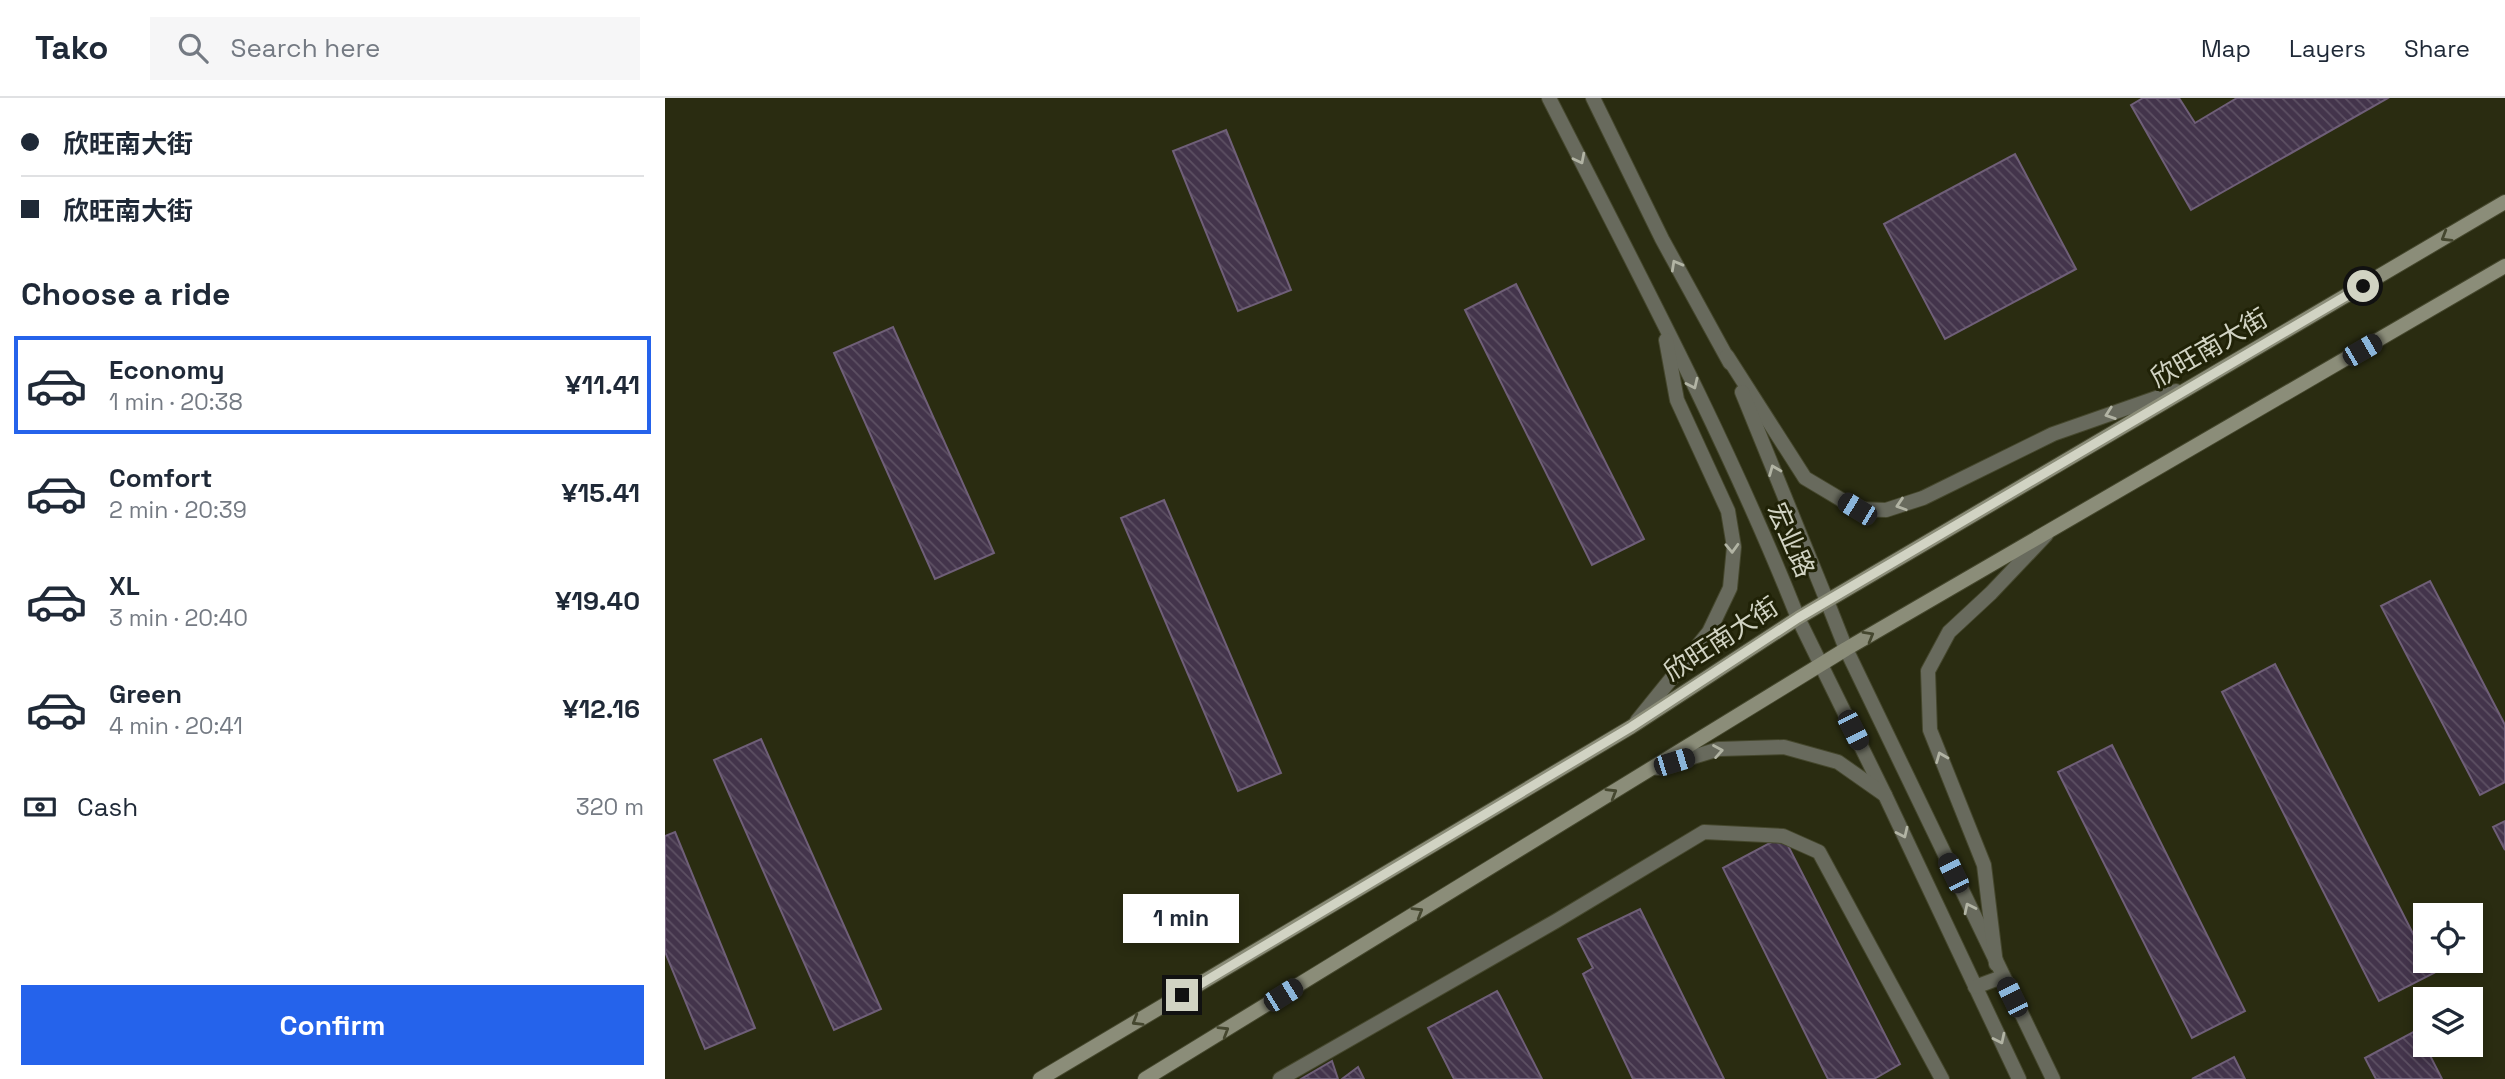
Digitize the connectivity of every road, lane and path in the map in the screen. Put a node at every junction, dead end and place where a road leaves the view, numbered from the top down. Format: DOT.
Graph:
graph roads {
  1 [pos="1549,98"];
  2 [pos="1593,98"];
  3 [pos="2505,202"];
  4 [pos="2505,266"];
  5 [pos="1663,321"];
  6 [pos="1727,356"];
  7 [pos="2197,384"];
  8 [pos="2051,530"];
  9 [pos="1828,601"];
  10 [pos="1798,618"];
  11 [pos="1846,649"];
  12 [pos="1820,666"];
  13 [pos="1631,727"];
  14 [pos="1652,769"];
  15 [pos="1885,795"];
  16 [pos="1999,970"];
  17 [pos="1975,988"];
  18 [pos="1040,1079"];
  19 [pos="1145,1079"];
  20 [pos="1280,1079"];
  21 [pos="1942,1079"];
  22 [pos="2019,1079"];
  23 [pos="2053,1079"];
  1 -- 5 [label="street, 宏业路, one-way"];
  6 -- 2 [label="street, 宏业路, one-way"];
  3 -- 7 [label="main road, 欣旺南大街, one-way"];
  4 -- 8 [label="main road"];
  5 -- 10 [label="street, 宏业路, one-way"];
  5 -- 13 [label="street, one-way"];
  7 -- 6 [label="street, one-way"];
  9 -- 6 [label="street, 宏业路, one-way"];
  7 -- 9 [label="main road, 欣旺南大街"];
  11 -- 8 [label="main road, one-way"];
  16 -- 8 [label="street, one-way"];
  9 -- 10 [label="main road, 欣旺南大街"];
  9 -- 11 [label="street, 宏业路"];
  10 -- 12 [label="street, 宏业路"];
  10 -- 13 [label="main road, 欣旺南大街"];
  11 -- 12 [label="main road"];
  16 -- 11 [label="street, 宏业路, one-way"];
  12 -- 14 [label="main road"];
  12 -- 15 [label="street, 宏业路"];
  13 -- 18 [label="main road, 欣旺南大街, one-way"];
  14 -- 15 [label="street, one-way"];
  19 -- 14 [label="main road, one-way"];
  15 -- 17 [label="street, 宏业路, one-way"];
  16 -- 17 [label="street"];
  16 -- 23 [label="street, 宏业路"];
  17 -- 22 [label="street, 宏业路, one-way"];
  20 -- 21 [label="street"];
}
